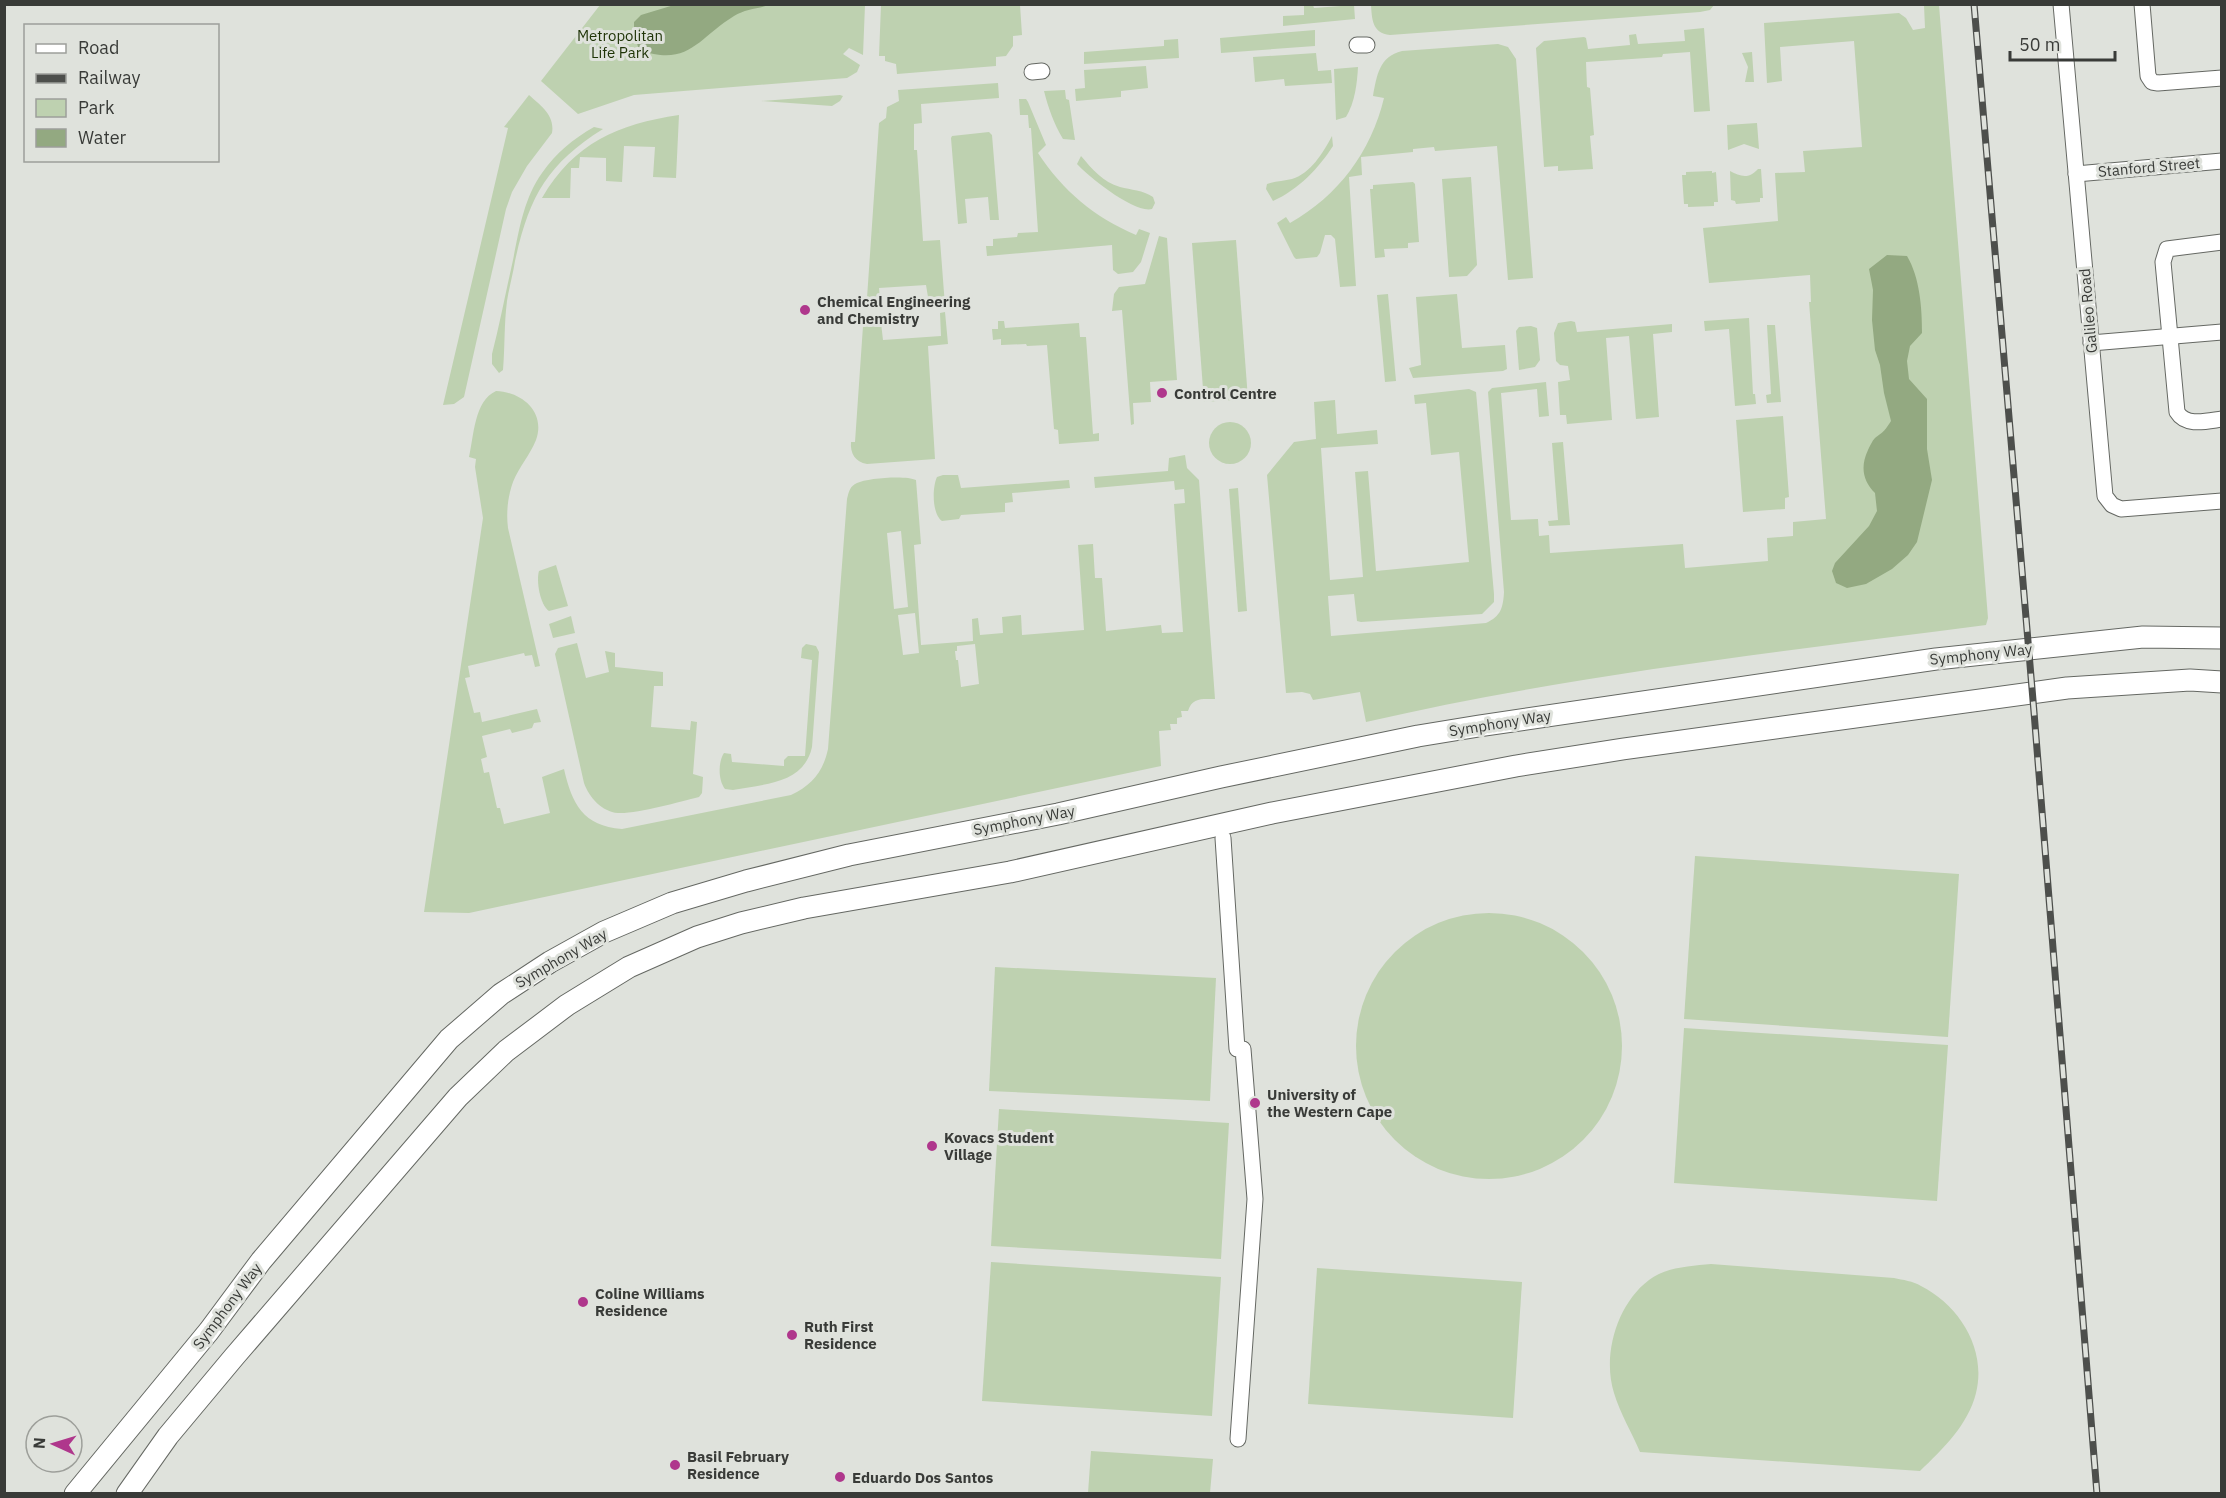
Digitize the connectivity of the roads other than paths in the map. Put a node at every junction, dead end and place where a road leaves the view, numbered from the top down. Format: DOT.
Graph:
graph roads {
  1 [pos="2061,4"];
  2 [pos="2142,4"];
  3 [pos="2222,78"];
  4 [pos="2222,161"];
  5 [pos="2076,174"];
  6 [pos="2222,242"];
  7 [pos="2222,332"];
  8 [pos="2171,336"];
  9 [pos="2091,343"];
  10 [pos="2222,419"];
  11 [pos="2222,501"];
  12 [pos="2222,638"];
  13 [pos="2222,682"];
  14 [pos="1223,838"];
  15 [pos="1238,1439"];
  16 [pos="75,1494"];
  17 [pos="127,1494"];
  1 -- 5 [label="street, Galileo Road"];
  2 -- 3 [label="street"];
  4 -- 5 [label="street, Stanford Street"];
  5 -- 9 [label="street, Galileo Road"];
  6 -- 8 [label="street"];
  7 -- 8 [label="street"];
  8 -- 9 [label="street"];
  8 -- 10 [label="street"];
  9 -- 11 [label="street, Galileo Road"];
  12 -- 16 [label="main road, Symphony Way"];
  13 -- 17 [label="main road"];
  14 -- 15 [label="street"];
}
